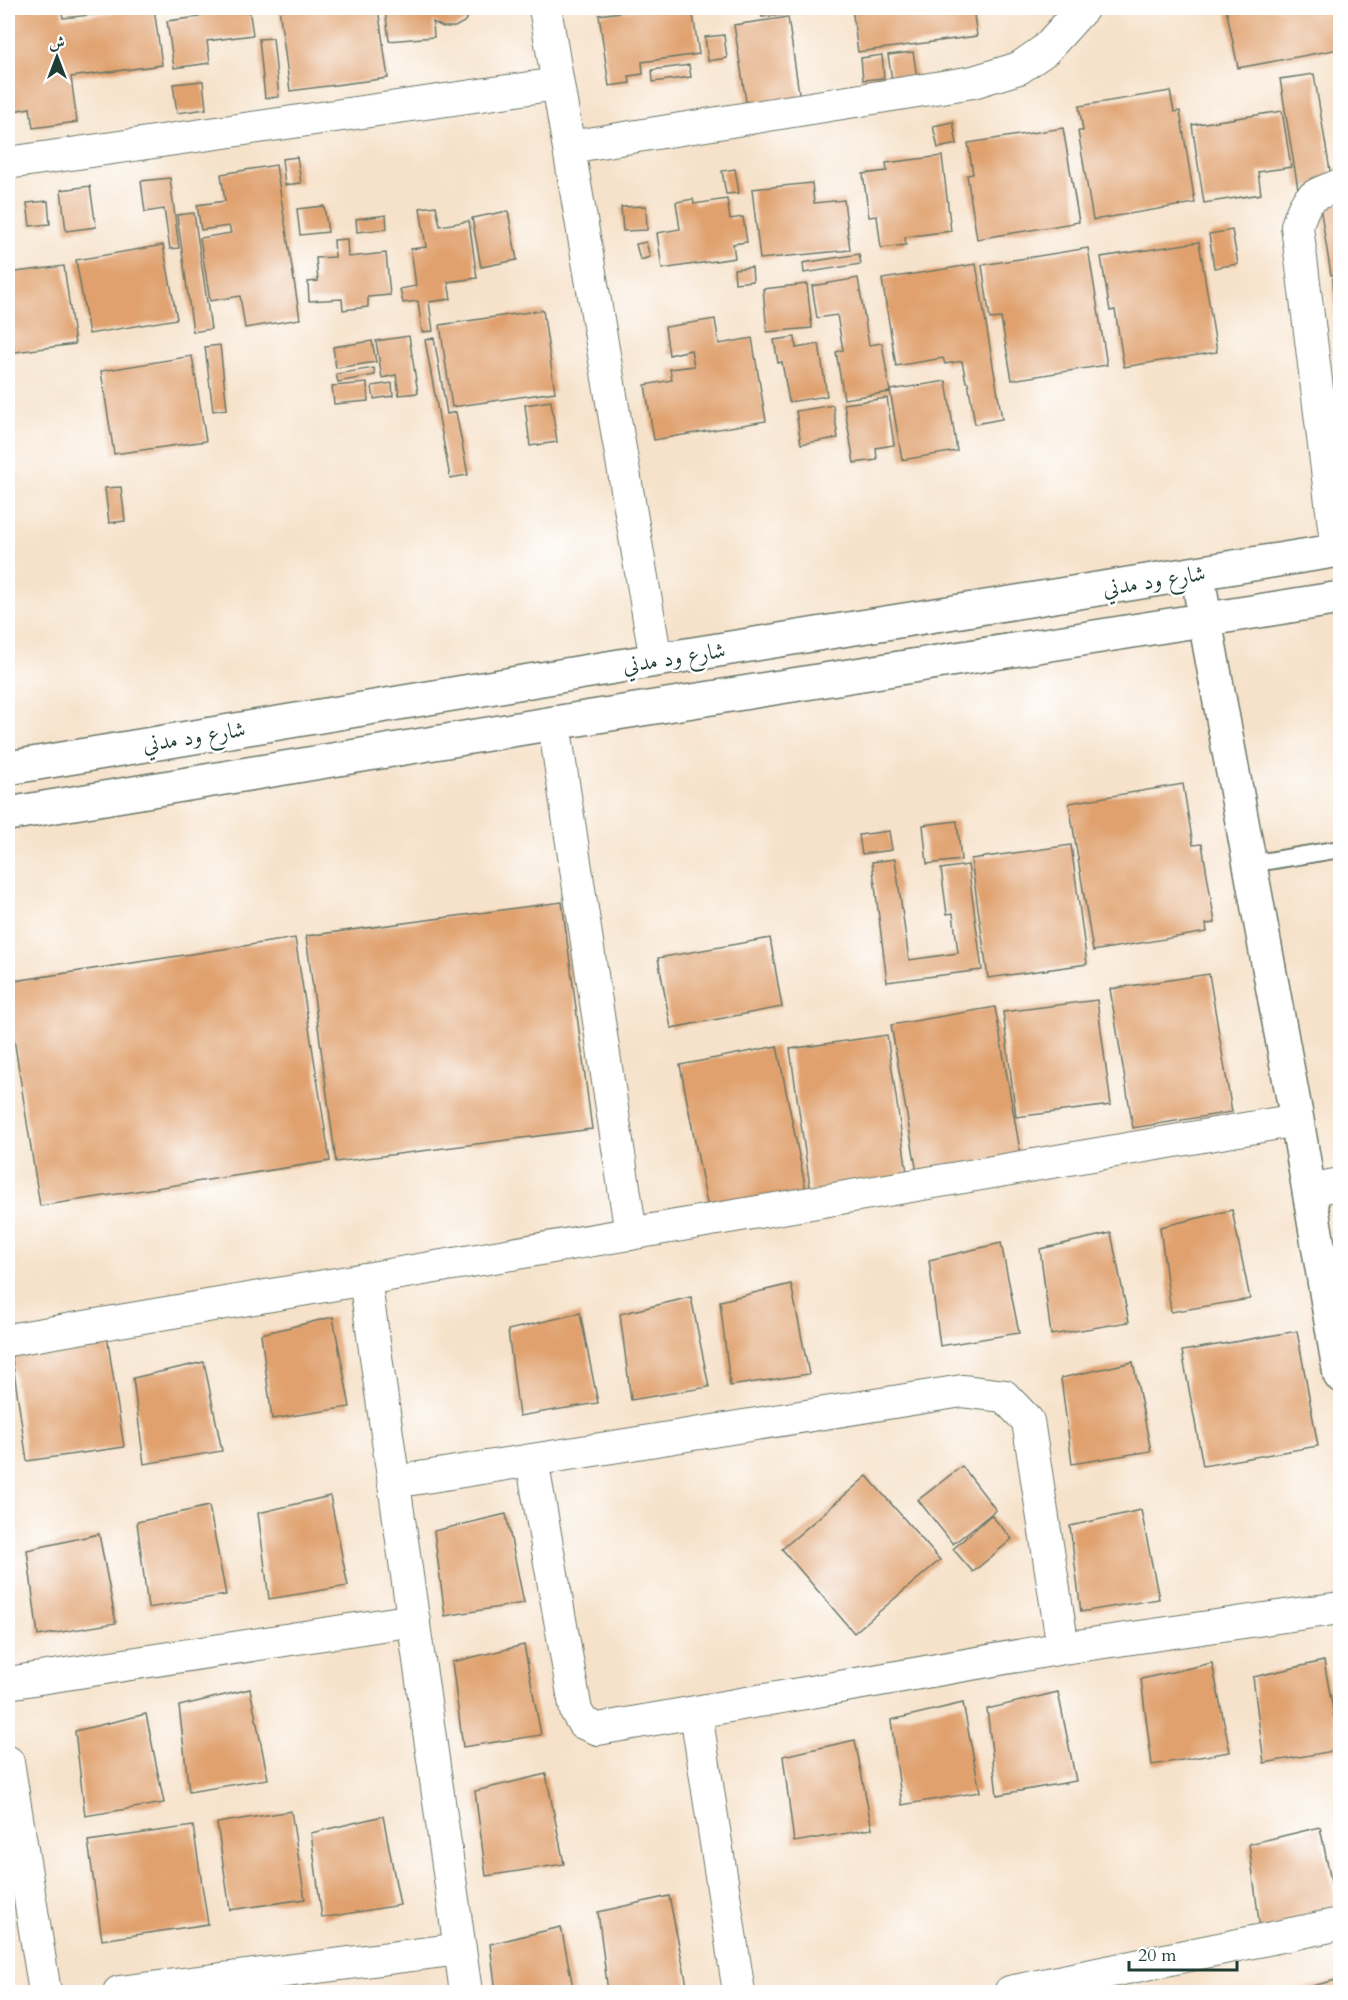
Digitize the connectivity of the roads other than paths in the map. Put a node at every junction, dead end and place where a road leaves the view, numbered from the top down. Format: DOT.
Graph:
graph roads {
  1 [pos="545,8"];
  2 [pos="1083,8"];
  3 [pos="557,84"];
  4 [pos="569,147"];
  5 [pos="8,162"];
  6 [pos="1341,185"];
  7 [pos="1339,551"];
  8 [pos="1198,574"];
  9 [pos="1341,598"];
  10 [pos="1205,621"];
  11 [pos="656,660"];
  12 [pos="554,723"];
  13 [pos="8,768"];
  14 [pos="8,814"];
  15 [pos="1341,849"];
  16 [pos="1250,864"];
  17 [pos="1297,1120"];
  18 [pos="1325,1187"];
  19 [pos="631,1234"];
  20 [pos="365,1279"];
  21 [pos="8,1340"];
  22 [pos="1341,1375"];
  23 [pos="532,1460"];
  24 [pos="394,1482"];
  25 [pos="1341,1608"];
  26 [pos="414,1620"];
  27 [pos="1063,1648"];
  28 [pos="8,1683"];
  29 [pos="696,1713"];
  30 [pos="8,1762"];
  31 [pos="1341,1924"];
  32 [pos="460,1949"];
  33 [pos="45,1992"];
  34 [pos="120,1992"];
  35 [pos="466,1992"];
  36 [pos="739,1992"];
  37 [pos="1010,1992"];
  1 -- 3 [label="street"];
  2 -- 4 [label="street"];
  3 -- 4 [label="street"];
  3 -- 5 [label="street"];
  4 -- 11 [label="street"];
  6 -- 7 [label="street"];
  7 -- 8 [label="main road, شارع ود مدني"];
  8 -- 10 [label="main road"];
  8 -- 11 [label="main road, شارع ود مدني"];
  9 -- 10 [label="main road, شارع ود مدني"];
  10 -- 12 [label="main road, شارع ود مدني"];
  10 -- 16 [label="main road"];
  11 -- 13 [label="main road, شارع ود مدني"];
  12 -- 14 [label="main road, شارع ود مدني"];
  12 -- 19 [label="street"];
  15 -- 16 [label="lane"];
  16 -- 17 [label="main road"];
  17 -- 18 [label="main road"];
  17 -- 19 [label="street"];
  18 -- 22 [label="main road"];
  19 -- 20 [label="street"];
  20 -- 21 [label="street"];
  20 -- 24 [label="street"];
  23 -- 24 [label="street"];
  23 -- 27 [label="street"];
  23 -- 29 [label="street"];
  24 -- 26 [label="street"];
  25 -- 27 [label="street"];
  26 -- 28 [label="street"];
  26 -- 32 [label="street"];
  27 -- 29 [label="street"];
  29 -- 36 [label="street"];
  30 -- 33 [label="street"];
  31 -- 37 [label="street"];
  32 -- 34 [label="street"];
  32 -- 35 [label="street"];
}
